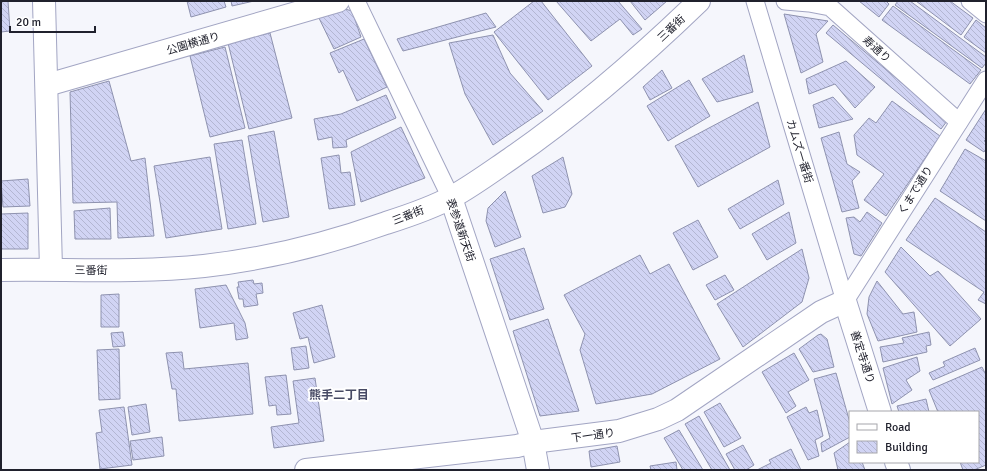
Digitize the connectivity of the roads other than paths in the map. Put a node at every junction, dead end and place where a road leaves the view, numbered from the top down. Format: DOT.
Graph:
graph roads {
  1 [pos="44,1"];
  2 [pos="338,1"];
  3 [pos="356,1"];
  4 [pos="699,1"];
  5 [pos="755,1"];
  6 [pos="785,1"];
  7 [pos="970,1"];
  8 [pos="986,14"];
  9 [pos="986,80"];
  10 [pos="47,85"];
  11 [pos="959,122"];
  12 [pos="451,198"];
  13 [pos="51,269"];
  14 [pos="1,270"];
  15 [pos="845,301"];
  16 [pos="880,411"];
  17 [pos="533,442"];
  18 [pos="306,470"];
  19 [pos="538,470"];
  1 -- 10 [label="street"];
  2 -- 10 [label="street, 公園横通り"];
  3 -- 12 [label="street, 表参道新天街"];
  4 -- 12 [label="street, 三番街"];
  5 -- 15 [label="street, カムズ一番街"];
  6 -- 11 [label="street, 寿通り"];
  7 -- 8 [label="street"];
  9 -- 11 [label="street, くまで通り"];
  10 -- 13 [label="street"];
  11 -- 15 [label="street, くまで通り"];
  12 -- 13 [label="street, 三番街"];
  12 -- 17 [label="street, 表参道新天街"];
  13 -- 14 [label="street, 三番街"];
  15 -- 16 [label="street, 善定寺通り"];
  15 -- 17 [label="street, 下一通り"];
  17 -- 18 [label="street, 下一通り"];
  17 -- 19 [label="street, 表参道新天街"];
}
